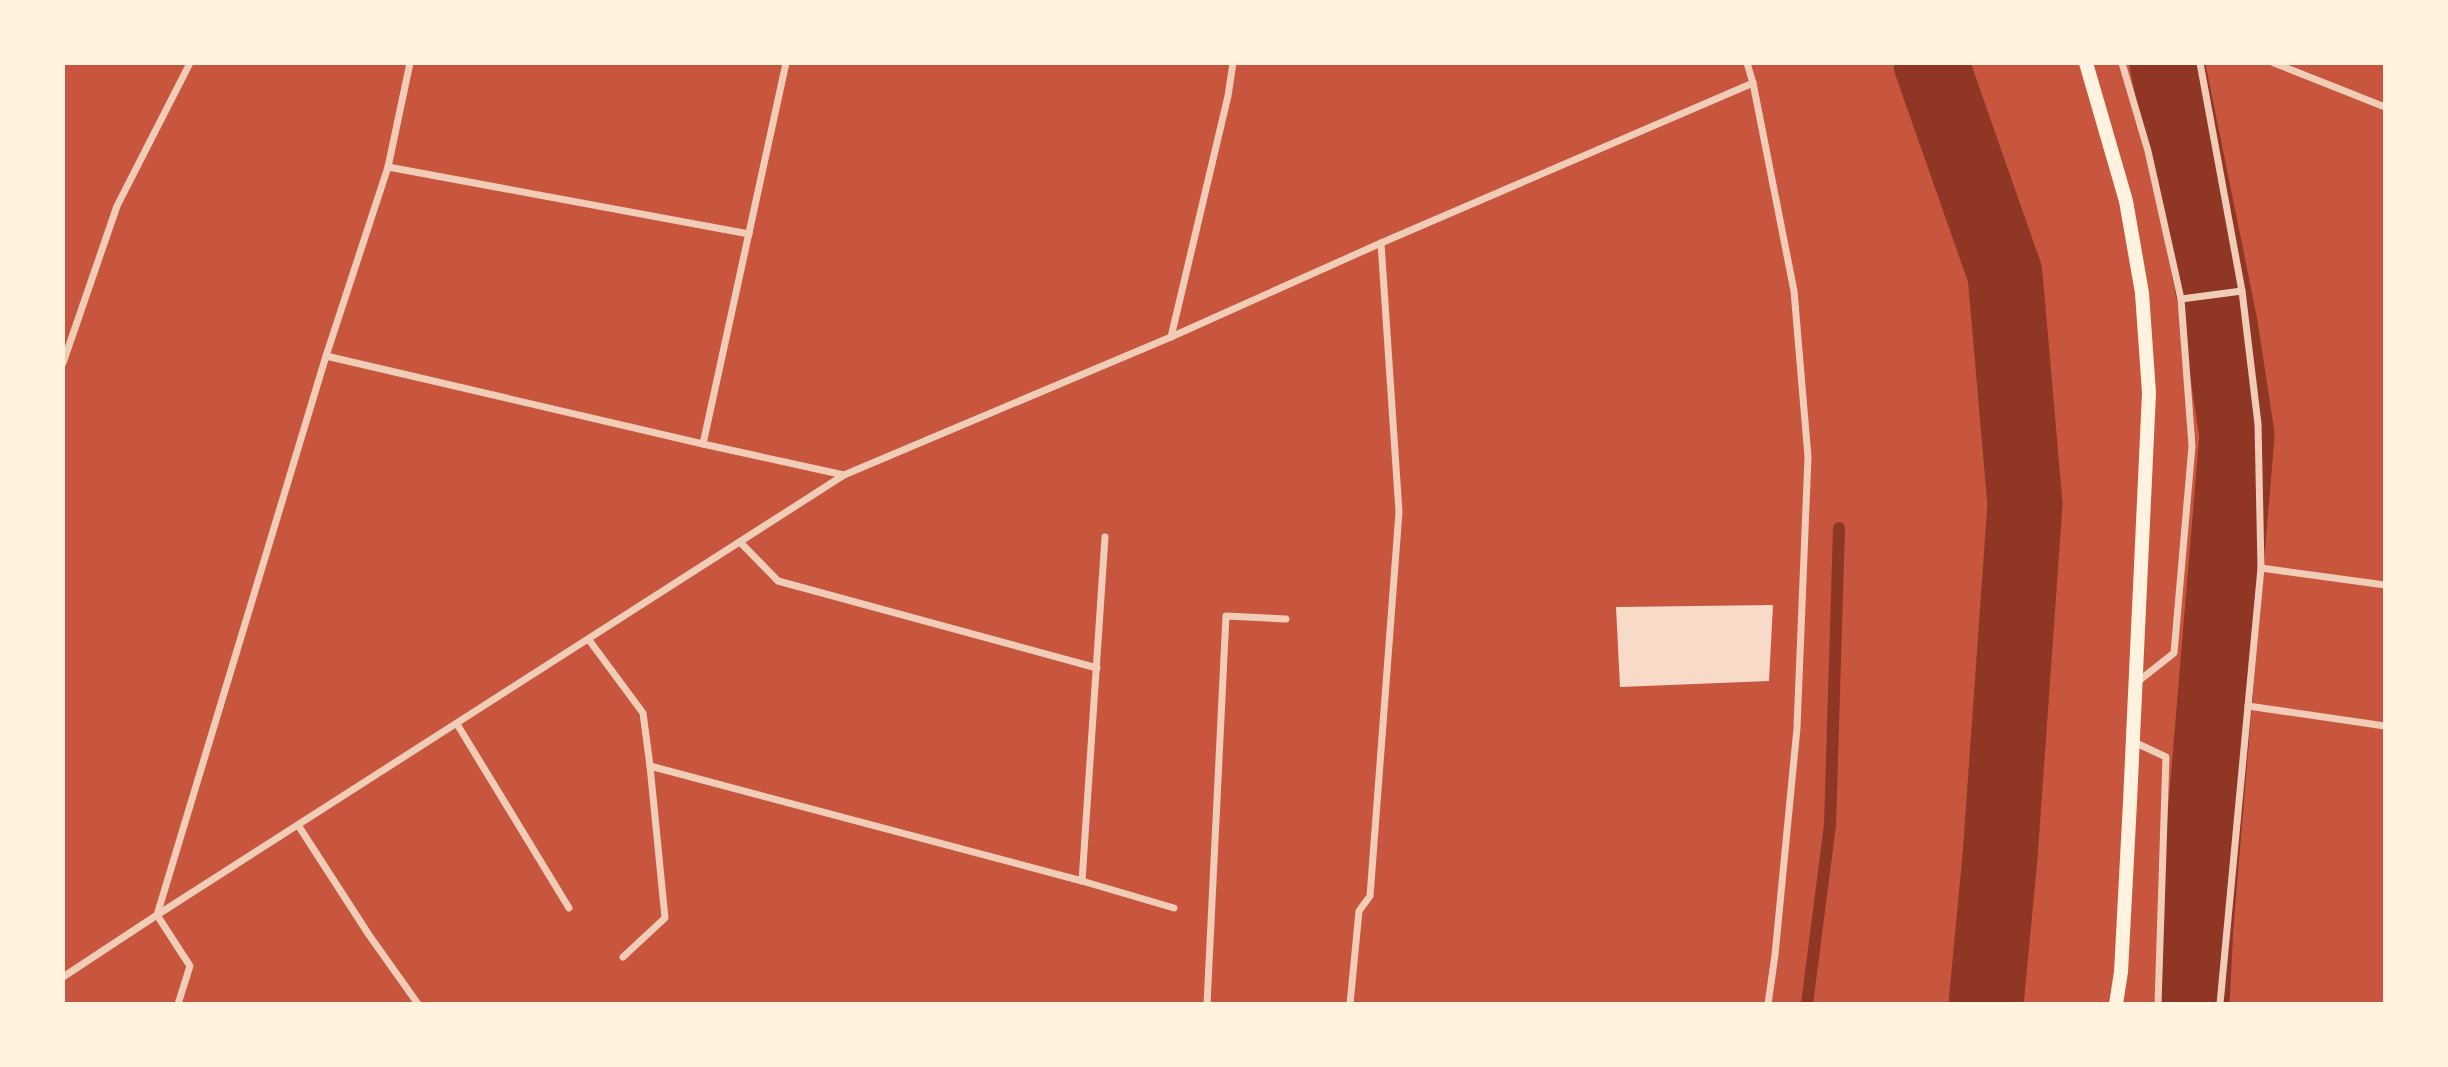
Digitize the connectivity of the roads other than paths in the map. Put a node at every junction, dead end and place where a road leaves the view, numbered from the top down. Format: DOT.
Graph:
graph roads {
  1 [pos="190,63"];
  2 [pos="410,63"];
  3 [pos="786,63"];
  4 [pos="1233,63"];
  5 [pos="1747,63"];
  6 [pos="2087,63"];
  7 [pos="2122,63"];
  8 [pos="2200,63"];
  9 [pos="2274,63"];
  10 [pos="1753,83"];
  11 [pos="2385,107"];
  12 [pos="388,167"];
  13 [pos="749,234"];
  14 [pos="1381,243"];
  15 [pos="2242,291"];
  16 [pos="2181,299"];
  17 [pos="1171,337"];
  18 [pos="326,356"];
  19 [pos="63,363"];
  20 [pos="703,444"];
  21 [pos="844,475"];
  22 [pos="1105,537"];
  23 [pos="740,542"];
  24 [pos="2261,568"];
  25 [pos="2385,585"];
  26 [pos="1286,619"];
  27 [pos="589,640"];
  28 [pos="1097,668"];
  29 [pos="2136,683"];
  30 [pos="2248,706"];
  31 [pos="457,724"];
  32 [pos="2385,726"];
  33 [pos="2133,741"];
  34 [pos="650,766"];
  35 [pos="298,825"];
  36 [pos="1083,881"];
  37 [pos="569,908"];
  38 [pos="1174,908"];
  39 [pos="157,915"];
  40 [pos="623,957"];
  41 [pos="63,977"];
  42 [pos="178,1004"];
  43 [pos="418,1004"];
  44 [pos="1207,1004"];
  45 [pos="1350,1004"];
  46 [pos="1768,1004"];
  47 [pos="2116,1004"];
  48 [pos="2158,1004"];
  49 [pos="2221,1004"];
  1 -- 19 [label="street"];
  2 -- 12 [label="street"];
  3 -- 13 [label="street"];
  4 -- 17 [label="street"];
  5 -- 10 [label="street"];
  6 -- 29 [label="main road"];
  7 -- 16 [label="street"];
  8 -- 15 [label="street"];
  9 -- 11 [label="street"];
  10 -- 14 [label="street"];
  10 -- 46 [label="street"];
  12 -- 13 [label="street"];
  12 -- 18 [label="street"];
  13 -- 20 [label="street"];
  14 -- 17 [label="street"];
  14 -- 45 [label="street"];
  15 -- 16 [label="street"];
  15 -- 24 [label="street"];
  16 -- 29 [label="street"];
  17 -- 21 [label="street"];
  18 -- 20 [label="street"];
  18 -- 39 [label="street"];
  20 -- 21 [label="street"];
  21 -- 23 [label="street"];
  22 -- 28 [label="street"];
  23 -- 27 [label="street"];
  23 -- 28 [label="street"];
  24 -- 25 [label="street"];
  24 -- 30 [label="street"];
  26 -- 44 [label="street"];
  27 -- 31 [label="street"];
  27 -- 34 [label="street"];
  28 -- 36 [label="street"];
  29 -- 33 [label="main road"];
  30 -- 32 [label="street"];
  30 -- 49 [label="street"];
  31 -- 35 [label="street"];
  31 -- 37 [label="street"];
  33 -- 47 [label="main road"];
  33 -- 48 [label="street"];
  34 -- 36 [label="street"];
  34 -- 40 [label="street"];
  35 -- 39 [label="street"];
  35 -- 43 [label="street"];
  36 -- 38 [label="street"];
  39 -- 41 [label="street"];
  39 -- 42 [label="street"];
}
